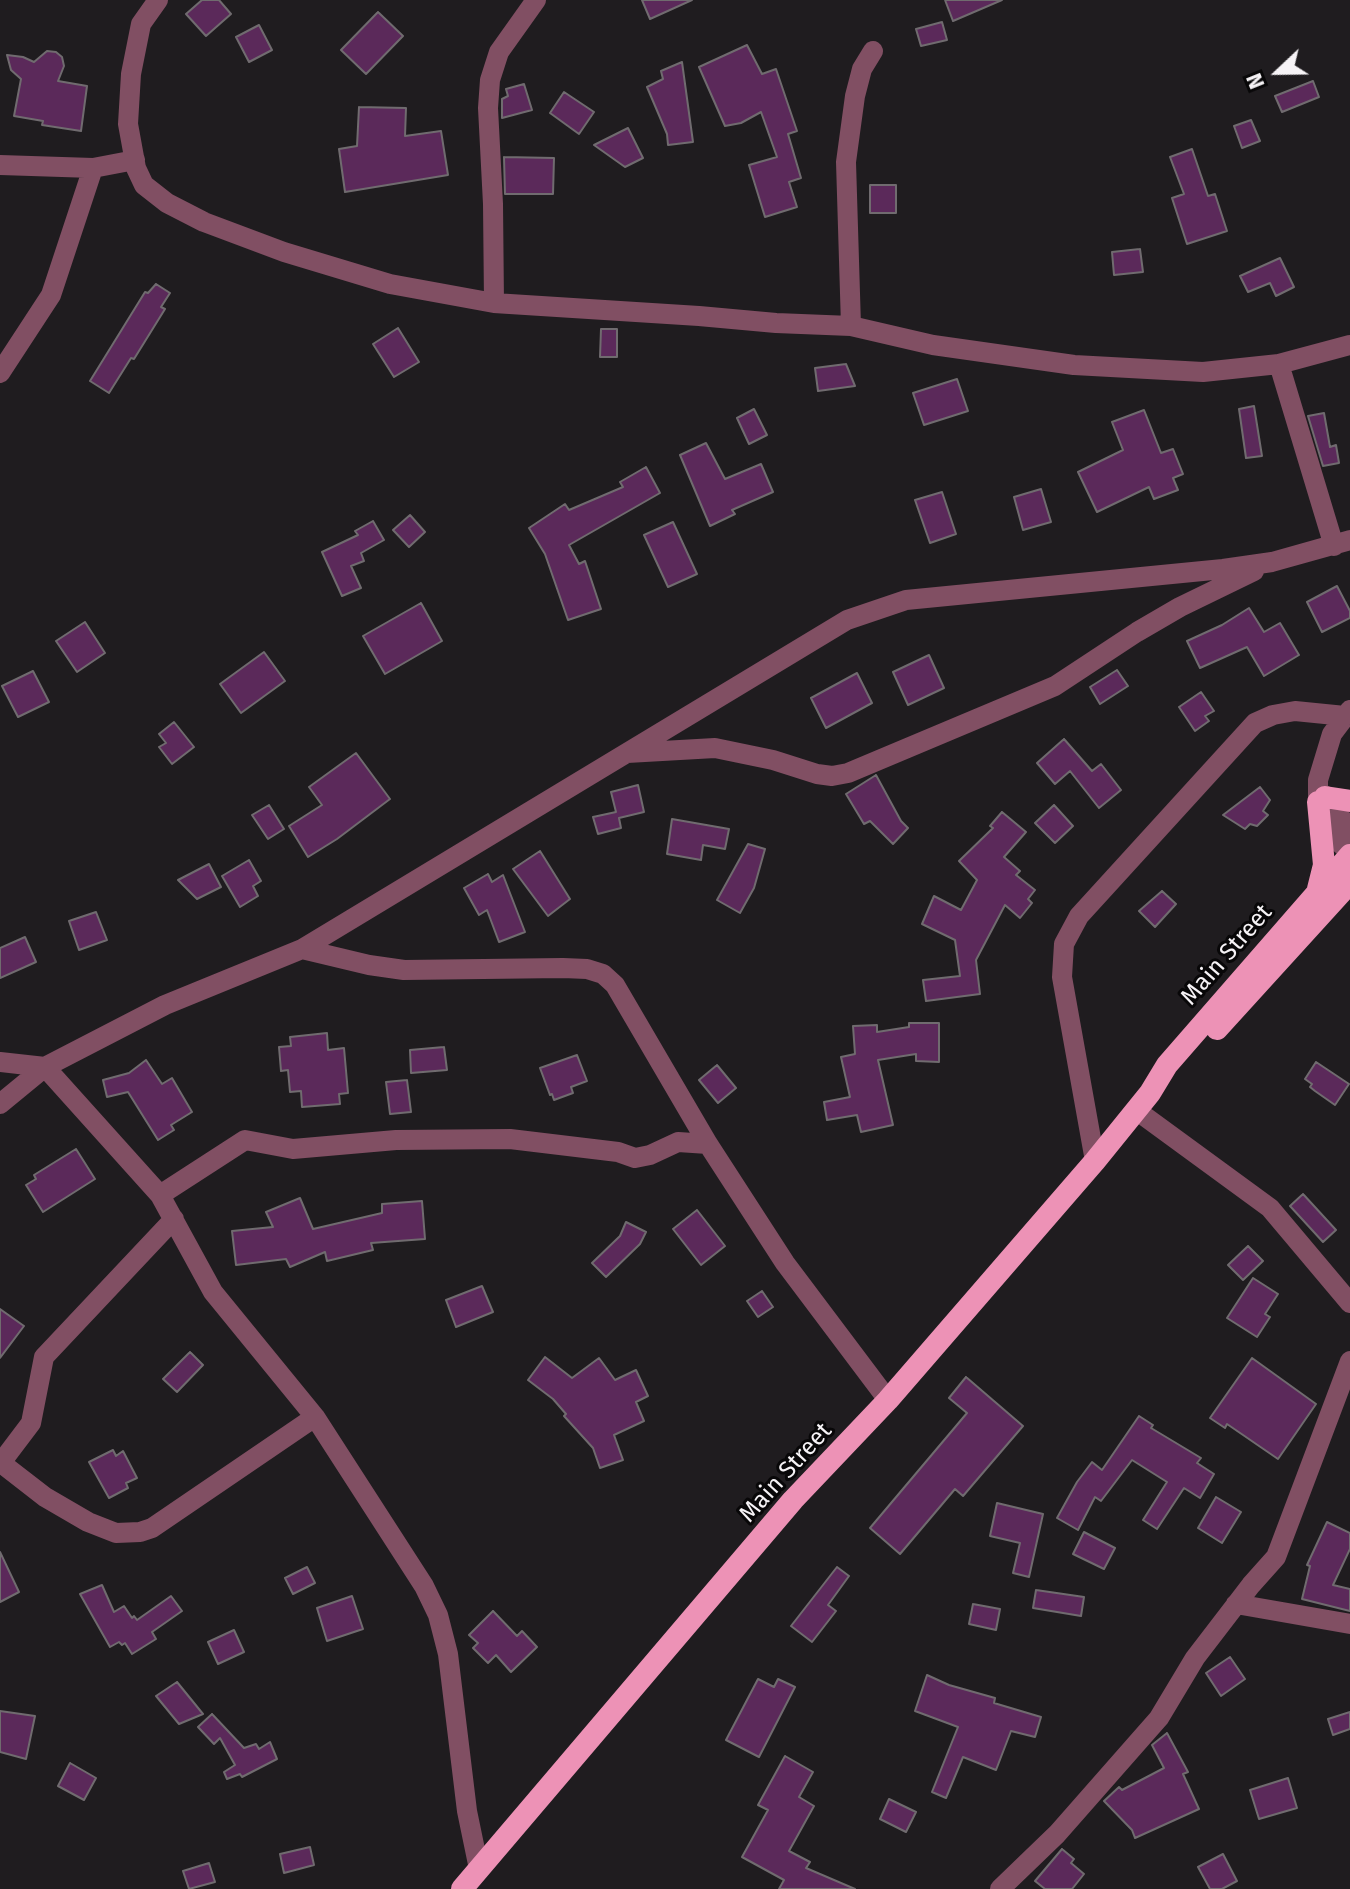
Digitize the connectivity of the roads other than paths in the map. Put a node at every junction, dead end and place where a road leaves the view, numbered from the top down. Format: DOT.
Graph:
graph roads {
  1 [pos="158,0"];
  2 [pos="536,0"];
  3 [pos="873,51"];
  4 [pos="135,160"];
  5 [pos="0,165"];
  6 [pos="93,168"];
  7 [pos="494,303"];
  8 [pos="851,326"];
  9 [pos="1350,345"];
  10 [pos="1279,364"];
  11 [pos="0,373"];
  12 [pos="1342,543"];
  13 [pos="1272,562"];
  14 [pos="1347,713"];
  15 [pos="622,754"];
  16 [pos="1320,793"];
  17 [pos="1350,801"];
  18 [pos="1350,830"];
  19 [pos="1350,854"];
  20 [pos="1350,883"];
  21 [pos="1318,890"];
  22 [pos="302,949"];
  23 [pos="0,1062"];
  24 [pos="45,1067"];
  25 [pos="1143,1102"];
  26 [pos="0,1104"];
  27 [pos="708,1144"];
  28 [pos="1095,1161"];
  29 [pos="160,1195"];
  30 [pos="174,1219"];
  31 [pos="1350,1303"];
  32 [pos="1350,1361"];
  33 [pos="888,1400"];
  34 [pos="315,1417"];
  35 [pos="0,1464"];
  36 [pos="1236,1604"];
  37 [pos="1350,1624"];
  38 [pos="479,1869"];
  39 [pos="462,1889"];
  40 [pos="1000,1889"];
  1 -- 4 [label="street"];
  2 -- 7 [label="street"];
  3 -- 8 [label="street"];
  4 -- 6 [label="street"];
  4 -- 7 [label="street"];
  5 -- 6 [label="street"];
  6 -- 11 [label="street"];
  7 -- 8 [label="street"];
  8 -- 10 [label="street"];
  9 -- 10 [label="street"];
  10 -- 12 [label="street"];
  12 -- 13 [label="street"];
  13 -- 15 [label="street"];
  13 -- 15 [label="street"];
  14 -- 16 [label="street"];
  14 -- 28 [label="street"];
  15 -- 22 [label="street"];
  16 -- 17 [label="highway"];
  16 -- 18 [label="street"];
  16 -- 19 [label="street"];
  16 -- 21 [label="highway"];
  19 -- 21 [label="highway, Main Street"];
  20 -- 25 [label="highway, Main Street"];
  21 -- 25 [label="highway, Main Street"];
  22 -- 24 [label="street"];
  22 -- 27 [label="street"];
  23 -- 24 [label="street"];
  24 -- 26 [label="street"];
  24 -- 29 [label="street"];
  25 -- 28 [label="highway, Main Street"];
  25 -- 31 [label="street"];
  27 -- 29 [label="street"];
  27 -- 33 [label="street"];
  28 -- 33 [label="highway, Main Street"];
  29 -- 30 [label="street"];
  30 -- 34 [label="street"];
  30 -- 35 [label="street"];
  32 -- 36 [label="street"];
  33 -- 38 [label="highway, Main Street"];
  34 -- 35 [label="street"];
  34 -- 38 [label="street"];
  36 -- 37 [label="street"];
  36 -- 40 [label="street"];
  38 -- 39 [label="highway, Main Street"];
}
